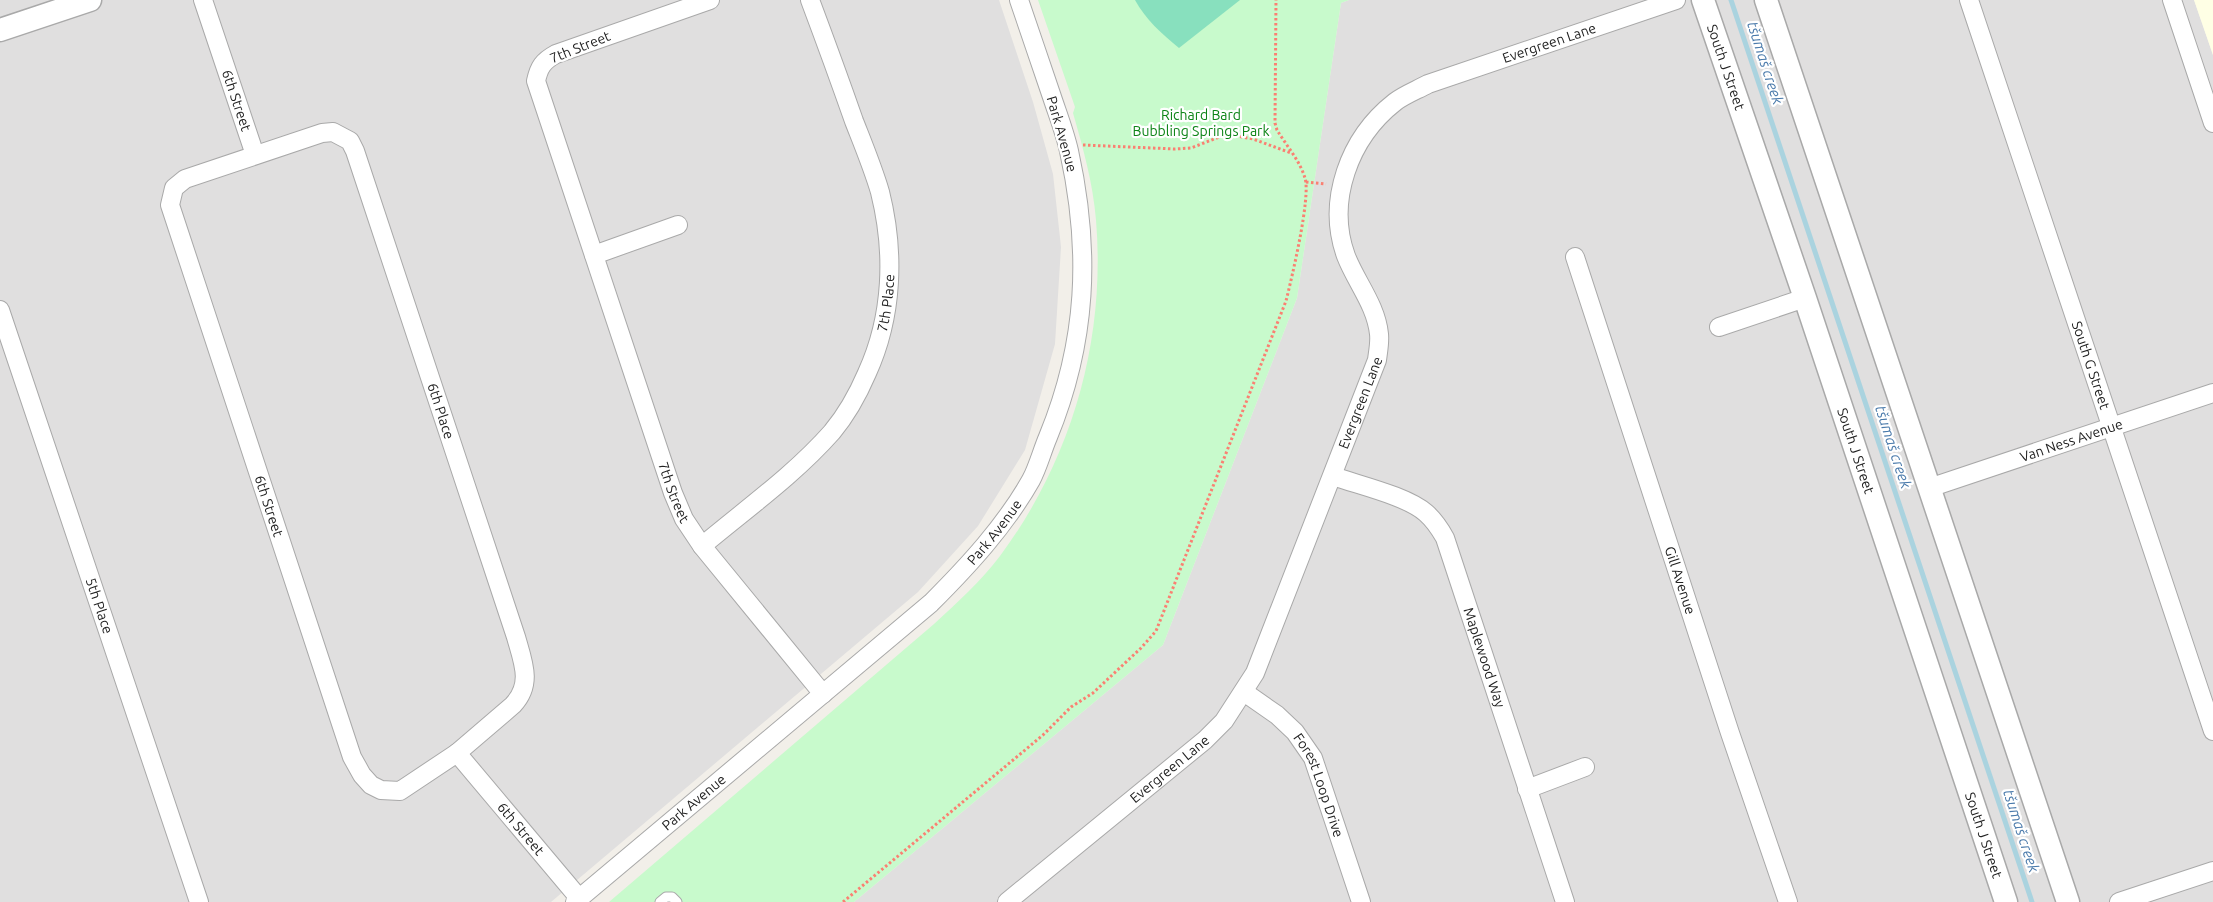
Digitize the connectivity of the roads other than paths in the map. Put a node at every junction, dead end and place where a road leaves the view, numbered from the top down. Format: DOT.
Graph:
graph roads {
  1 [pos="90,0"];
  2 [pos="203,0"];
  3 [pos="710,0"];
  4 [pos="810,0"];
  5 [pos="1019,0"];
  6 [pos="1676,0"];
  7 [pos="1703,0"];
  8 [pos="1766,0"];
  9 [pos="1969,0"];
  10 [pos="2172,0"];
  11 [pos="688,4"];
  12 [pos="0,30"];
  13 [pos="2213,123"];
  14 [pos="255,155"];
  15 [pos="678,225"];
  16 [pos="594,255"];
  17 [pos="1575,257"];
  18 [pos="1805,298"];
  19 [pos="0,310"];
  20 [pos="1719,327"];
  21 [pos="2213,393"];
  22 [pos="2111,427"];
  23 [pos="1333,476"];
  24 [pos="1929,488"];
  25 [pos="702,546"];
  26 [pos="1244,692"];
  27 [pos="823,694"];
  28 [pos="2213,731"];
  29 [pos="457,753"];
  30 [pos="1585,767"];
  31 [pos="1527,789"];
  32 [pos="2213,870"];
  33 [pos="584,899"];
  34 [pos="199,902"];
  35 [pos="660,902"];
  36 [pos="677,902"];
  37 [pos="1007,902"];
  38 [pos="1361,902"];
  39 [pos="1565,902"];
  40 [pos="1788,902"];
  41 [pos="2006,902"];
  42 [pos="2068,902"];
  43 [pos="2119,902"];
  1 -- 12 [label="street"];
  2 -- 14 [label="street, 6th Street"];
  3 -- 11 [label="street"];
  4 -- 25 [label="street, 7th Place"];
  5 -- 27 [label="street, Park Avenue"];
  6 -- 23 [label="street, Evergreen Lane"];
  7 -- 18 [label="street, South J Street"];
  8 -- 24 [label="street"];
  9 -- 22 [label="street, South G Street"];
  10 -- 13 [label="street"];
  11 -- 16 [label="street, 7th Street"];
  14 -- 29 [label="street, 6th Place"];
  14 -- 29 [label="street, 6th Street"];
  15 -- 16 [label="street"];
  16 -- 25 [label="street, 7th Street"];
  17 -- 40 [label="street, Gill Avenue"];
  18 -- 20 [label="street"];
  18 -- 41 [label="street, South J Street"];
  19 -- 34 [label="street, 5th Place"];
  21 -- 22 [label="street, Van Ness Avenue"];
  22 -- 24 [label="street, Van Ness Avenue"];
  22 -- 28 [label="street, South G Street"];
  23 -- 26 [label="street, Evergreen Lane"];
  23 -- 31 [label="street, Maplewood Way"];
  24 -- 42 [label="street"];
  25 -- 27 [label="street, 7th Street"];
  26 -- 37 [label="street, Evergreen Lane"];
  26 -- 38 [label="street, Forest Loop Drive"];
  27 -- 33 [label="street, Park Avenue"];
  29 -- 33 [label="street, 6th Street"];
  30 -- 31 [label="street"];
  31 -- 39 [label="street, Maplewood Way"];
  32 -- 43 [label="street"];
  35 -- 36 [label="lane"];
}
